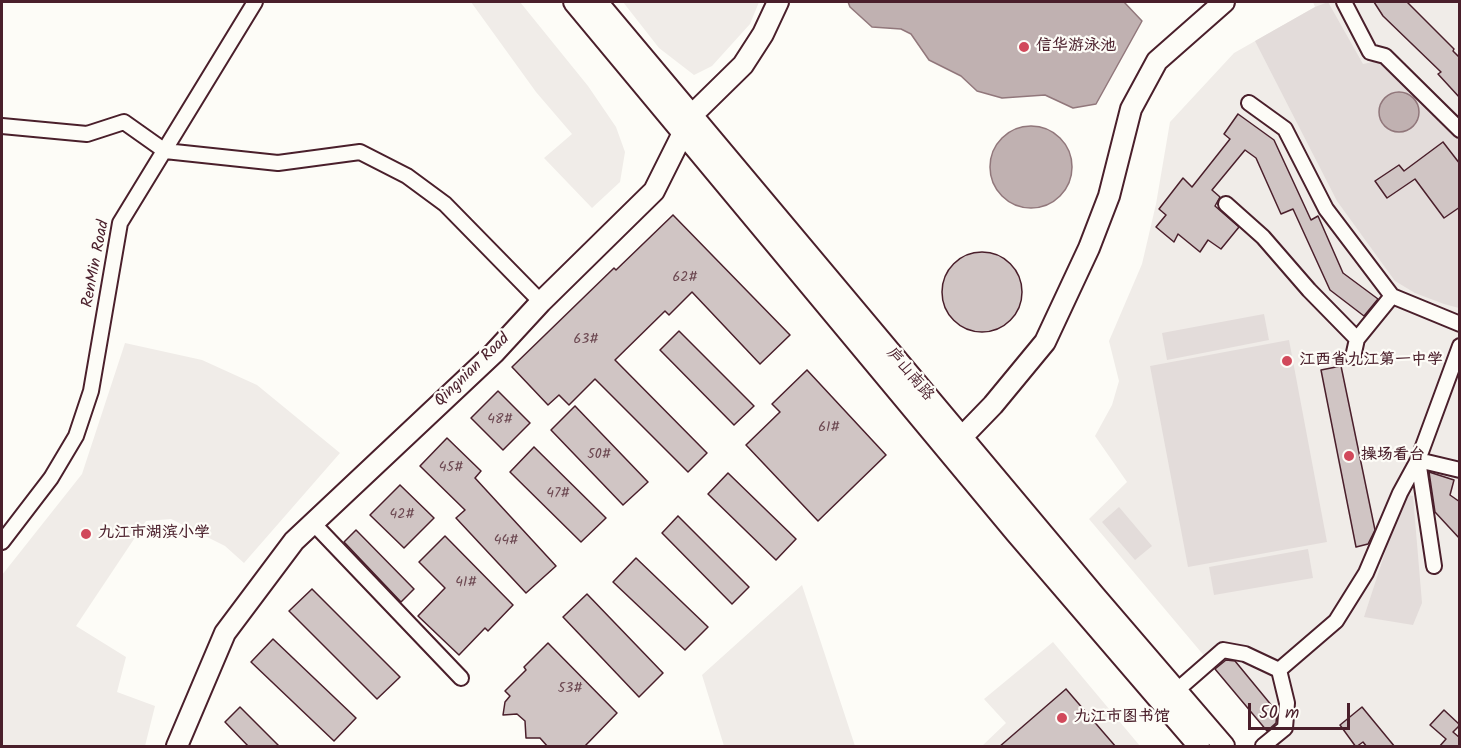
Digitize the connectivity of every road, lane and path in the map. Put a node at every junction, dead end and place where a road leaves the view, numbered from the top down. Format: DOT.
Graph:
graph roads {
  1 [pos="255,2"];
  2 [pos="574,2"];
  3 [pos="597,2"];
  4 [pos="778,2"];
  5 [pos="1224,2"];
  6 [pos="1344,2"];
  7 [pos="1249,103"];
  8 [pos="692,115"];
  9 [pos="2,126"];
  10 [pos="1460,130"];
  11 [pos="682,133"];
  12 [pos="165,152"];
  13 [pos="1226,204"];
  14 [pos="1392,296"];
  15 [pos="541,302"];
  16 [pos="1460,324"];
  17 [pos="1357,339"];
  18 [pos="1460,346"];
  19 [pos="1353,357"];
  20 [pos="962,437"];
  21 [pos="1418,460"];
  22 [pos="1460,470"];
  23 [pos="313,523"];
  24 [pos="2,542"];
  25 [pos="1434,566"];
  26 [pos="1279,670"];
  27 [pos="462,678"];
  28 [pos="1176,691"];
  29 [pos="177,747"];
  30 [pos="1199,747"];
  31 [pos="1224,747"];
  32 [pos="1263,747"];
  1 -- 12 [label="street, RenMin Road"];
  2 -- 11 [label="main road, 庐山南路"];
  3 -- 8 [label="main road, 庐山南路"];
  4 -- 8 [label="main road, Qingnian Road"];
  5 -- 20 [label="main road"];
  6 -- 10 [label="street"];
  7 -- 14 [label="street"];
  8 -- 11 [label="main road, Qingnian Road"];
  8 -- 20 [label="main road, 庐山南路"];
  9 -- 12 [label="street"];
  11 -- 15 [label="main road, Qingnian Road"];
  11 -- 30 [label="main road, 庐山南路"];
  12 -- 15 [label="street"];
  12 -- 24 [label="street, RenMin Road"];
  13 -- 17 [label="street"];
  14 -- 16 [label="street"];
  14 -- 17 [label="street"];
  15 -- 23 [label="main road, Qingnian Road"];
  17 -- 19 [label="street"];
  18 -- 21 [label="street"];
  20 -- 28 [label="main road, 庐山南路"];
  21 -- 22 [label="street"];
  21 -- 25 [label="street"];
  21 -- 26 [label="street"];
  23 -- 27 [label="street"];
  23 -- 29 [label="main road, Qingnian Road"];
  26 -- 28 [label="street"];
  26 -- 32 [label="street"];
  28 -- 31 [label="main road, 庐山南路"];
}
